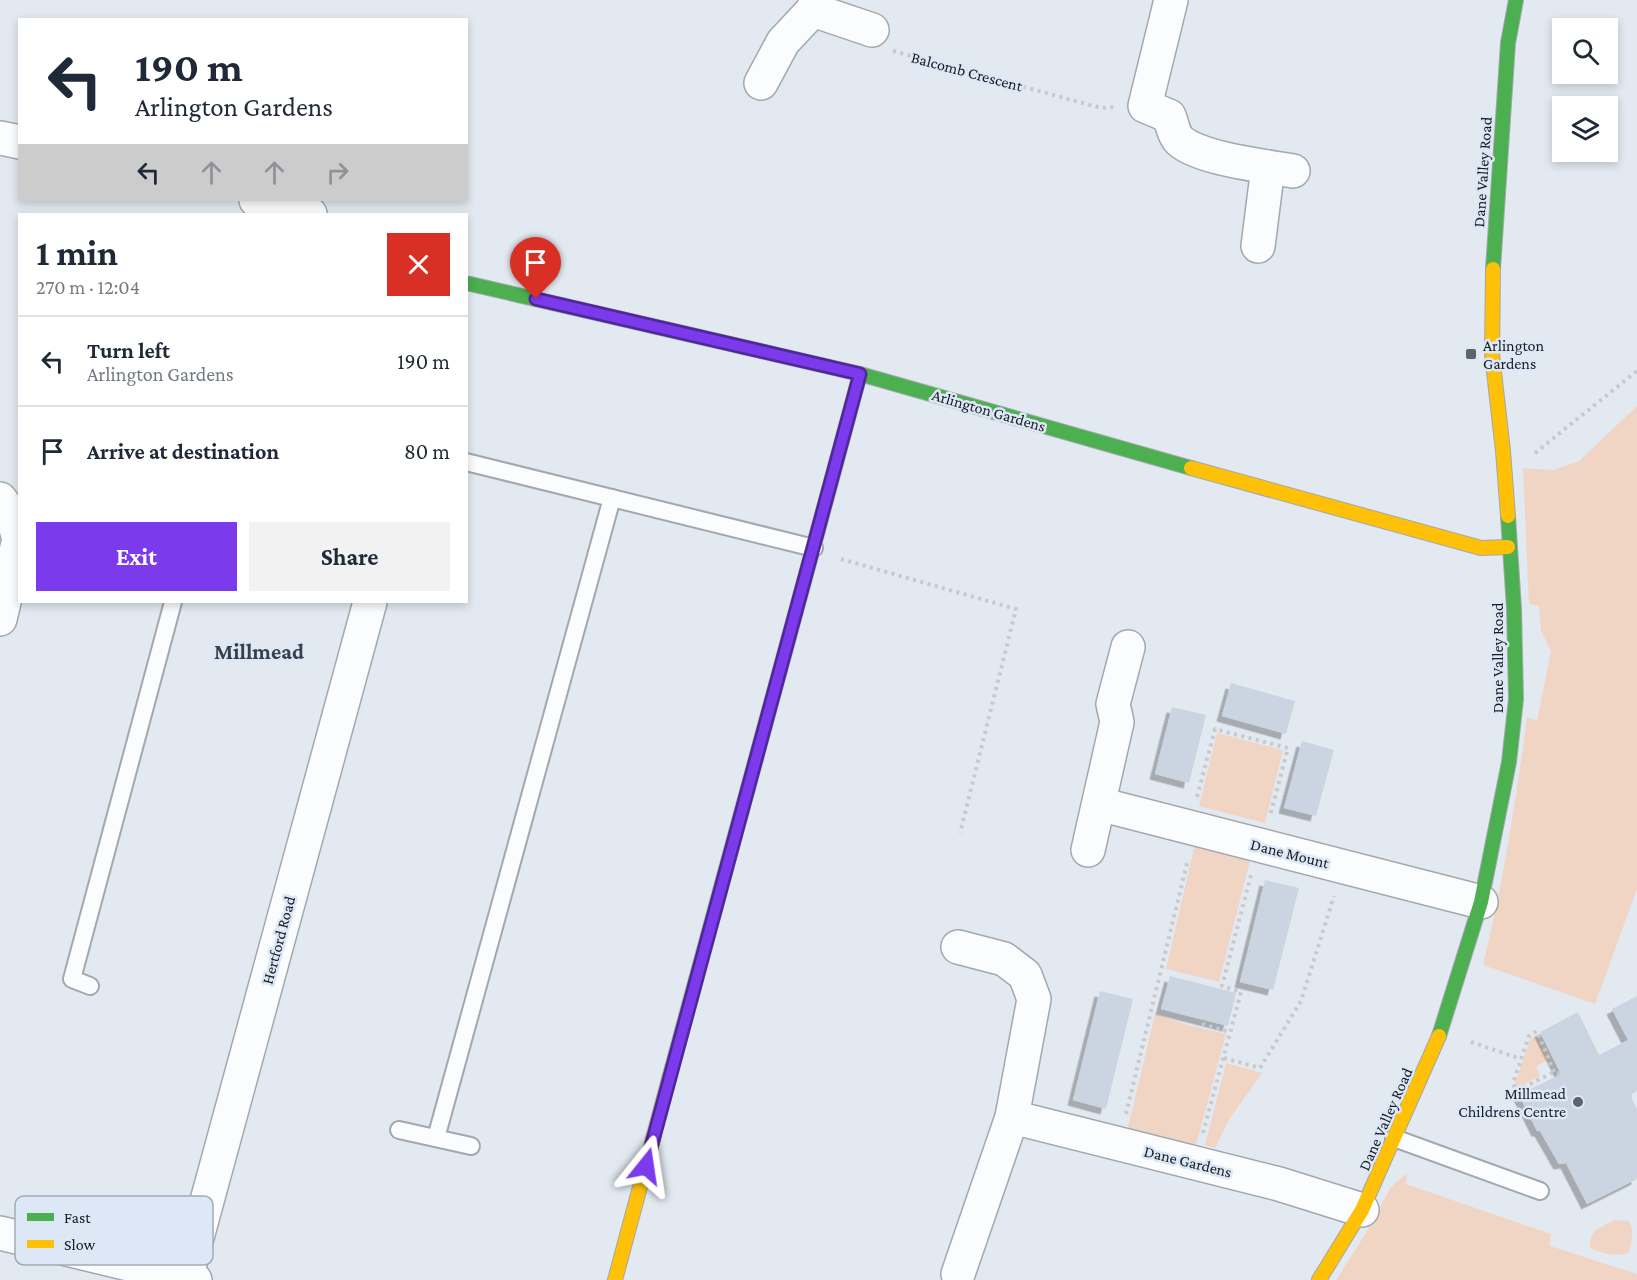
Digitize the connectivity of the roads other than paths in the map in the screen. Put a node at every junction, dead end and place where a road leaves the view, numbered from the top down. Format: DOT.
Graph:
graph roads {
  1 [pos="1171,0"];
  2 [pos="1516,0"];
  3 [pos="814,5"];
  4 [pos="872,30"];
  5 [pos="760,83"];
  6 [pos="0,138"];
  7 [pos="18,142"];
  8 [pos="260,201"];
  9 [pos="308,213"];
  10 [pos="1258,246"];
  11 [pos="468,283"];
  12 [pos="860,374"];
  13 [pos="468,462"];
  14 [pos="612,498"];
  15 [pos="0,499"];
  16 [pos="18,536"];
  17 [pos="18,543"];
  18 [pos="1508,547"];
  19 [pos="813,549"];
  20 [pos="173,603"];
  21 [pos="370,603"];
  22 [pos="0,619"];
  23 [pos="1128,647"];
  24 [pos="1099,804"];
  25 [pos="1088,849"];
  26 [pos="1481,902"];
  27 [pos="958,947"];
  28 [pos="90,986"];
  29 [pos="1012,1117"];
  30 [pos="399,1130"];
  31 [pos="436,1138"];
  32 [pos="1394,1138"];
  33 [pos="471,1146"];
  34 [pos="1540,1191"];
  35 [pos="213,1196"];
  36 [pos="1362,1210"];
  37 [pos="0,1233"];
  38 [pos="15,1237"];
  39 [pos="133,1265"];
  40 [pos="958,1274"];
  41 [pos="191,1279"];
  42 [pos="615,1280"];
  43 [pos="1319,1280"];
  1 -- 10 [label="street"];
  2 -- 18 [label="street, Dane Valley Road"];
  3 -- 4 [label="street"];
  3 -- 5 [label="street"];
  6 -- 7 [label="street"];
  8 -- 9 [label="street"];
  11 -- 12 [label="street, Arlington Gardens"];
  12 -- 18 [label="street, Arlington Gardens"];
  12 -- 19 [label="street"];
  13 -- 14 [label="lane"];
  14 -- 19 [label="lane"];
  14 -- 31 [label="lane"];
  15 -- 16 [label="street"];
  17 -- 22 [label="street"];
  18 -- 26 [label="street, Dane Valley Road"];
  19 -- 42 [label="street"];
  20 -- 28 [label="lane"];
  21 -- 35 [label="street, Hertford Road"];
  23 -- 24 [label="street"];
  24 -- 25 [label="street"];
  24 -- 26 [label="street, Dane Mount"];
  26 -- 32 [label="street, Dane Valley Road"];
  27 -- 29 [label="street"];
  29 -- 36 [label="street, Dane Gardens"];
  29 -- 40 [label="street"];
  30 -- 31 [label="lane"];
  31 -- 33 [label="lane"];
  32 -- 34 [label="lane"];
  32 -- 36 [label="street, Dane Valley Road"];
  36 -- 43 [label="street, Dane Valley Road"];
  37 -- 38 [label="street"];
  39 -- 41 [label="street"];
}
